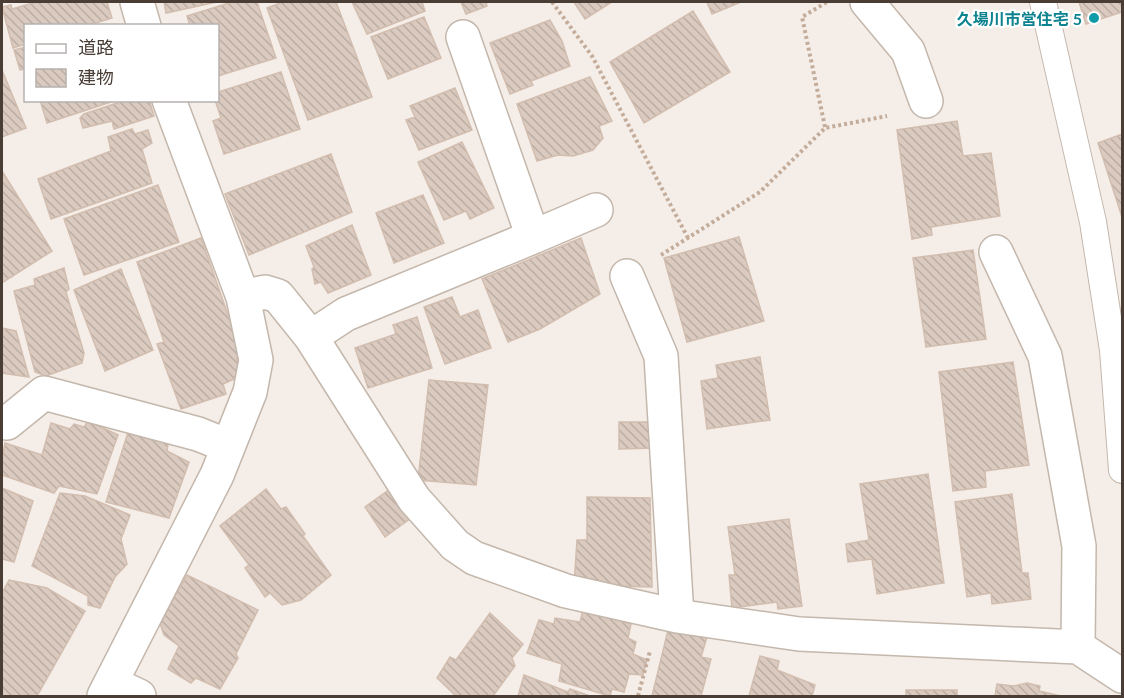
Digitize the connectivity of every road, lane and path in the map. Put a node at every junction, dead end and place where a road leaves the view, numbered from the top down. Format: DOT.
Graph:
graph roads {
  1 [pos="137,2"];
  2 [pos="552,2"];
  3 [pos="828,2"];
  4 [pos="867,2"];
  5 [pos="1043,2"];
  6 [pos="143,24"];
  7 [pos="463,37"];
  8 [pos="926,101"];
  9 [pos="170,102"];
  10 [pos="887,116"];
  11 [pos="825,128"];
  12 [pos="596,210"];
  13 [pos="533,237"];
  14 [pos="687,238"];
  15 [pos="996,252"];
  16 [pos="627,276"];
  17 [pos="243,297"];
  18 [pos="311,337"];
  19 [pos="7,423"];
  20 [pos="228,446"];
  21 [pos="1122,470"];
  22 [pos="669,614"];
  23 [pos="1078,647"];
  24 [pos="1122,676"];
  25 [pos="118,692"];
  26 [pos="638,696"];
  1 -- 6 [label="street"];
  2 -- 14 [label="path"];
  3 -- 11 [label="path"];
  4 -- 8 [label="street"];
  5 -- 21 [label="lane"];
  7 -- 13 [label="street"];
  9 -- 17 [label="street"];
  10 -- 11 [label="path"];
  11 -- 14 [label="path"];
  12 -- 13 [label="street"];
  13 -- 18 [label="street"];
  14 -- 16 [label="path"];
  15 -- 23 [label="street"];
  16 -- 22 [label="street"];
  17 -- 18 [label="street"];
  17 -- 20 [label="street"];
  18 -- 22 [label="street"];
  19 -- 20 [label="street"];
  20 -- 25 [label="street"];
  22 -- 23 [label="street"];
  22 -- 26 [label="path"];
  23 -- 24 [label="street"];
}
